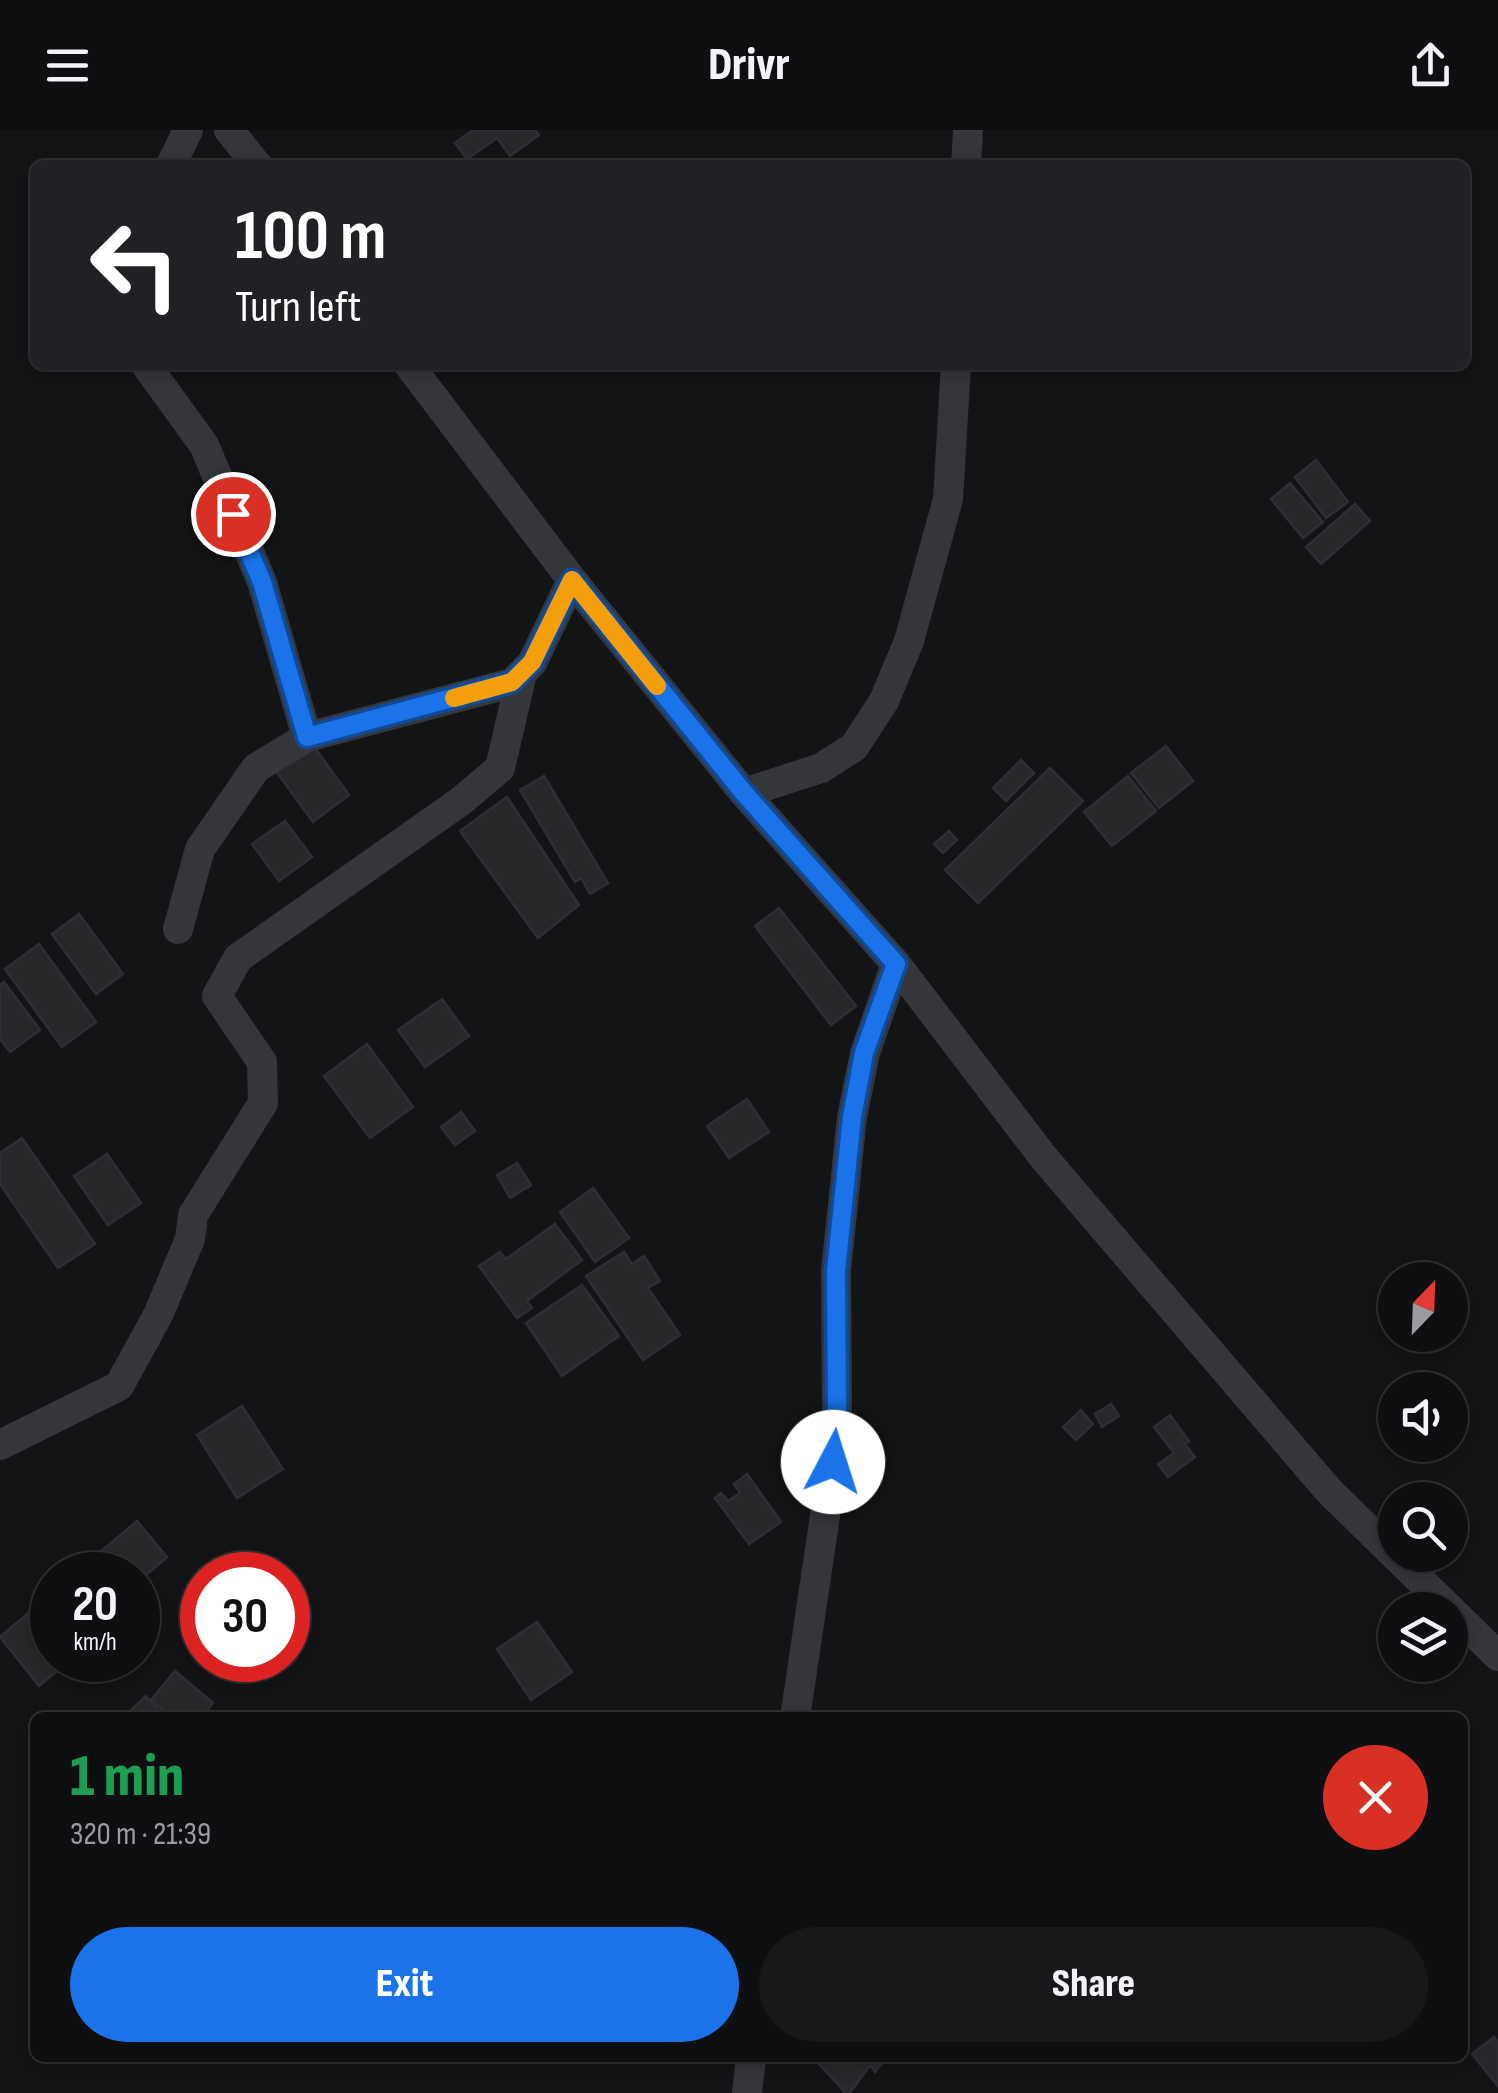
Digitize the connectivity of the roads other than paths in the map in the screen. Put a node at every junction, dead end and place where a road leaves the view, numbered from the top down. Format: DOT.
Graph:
graph roads {
  1 [pos="188,130"];
  2 [pos="229,130"];
  3 [pos="968,130"];
  4 [pos="173,160"];
  5 [pos="252,160"];
  6 [pos="966,160"];
  7 [pos="150,370"];
  8 [pos="413,370"];
  9 [pos="956,370"];
  10 [pos="572,580"];
  11 [pos="522,673"];
  12 [pos="307,737"];
  13 [pos="744,793"];
  14 [pos="178,929"];
  15 [pos="896,964"];
  16 [pos="0,1444"];
  17 [pos="1498,1656"];
  18 [pos="796,1712"];
  19 [pos="751,2062"];
  20 [pos="747,2093"];
  1 -- 4 [label="street"];
  2 -- 5 [label="street"];
  3 -- 6 [label="street"];
  7 -- 12 [label="street"];
  8 -- 10 [label="street"];
  9 -- 13 [label="street"];
  10 -- 11 [label="street"];
  10 -- 13 [label="street"];
  11 -- 12 [label="street"];
  11 -- 16 [label="street"];
  12 -- 14 [label="street"];
  13 -- 15 [label="street"];
  15 -- 17 [label="street"];
  15 -- 18 [label="street"];
  19 -- 20 [label="street"];
}
